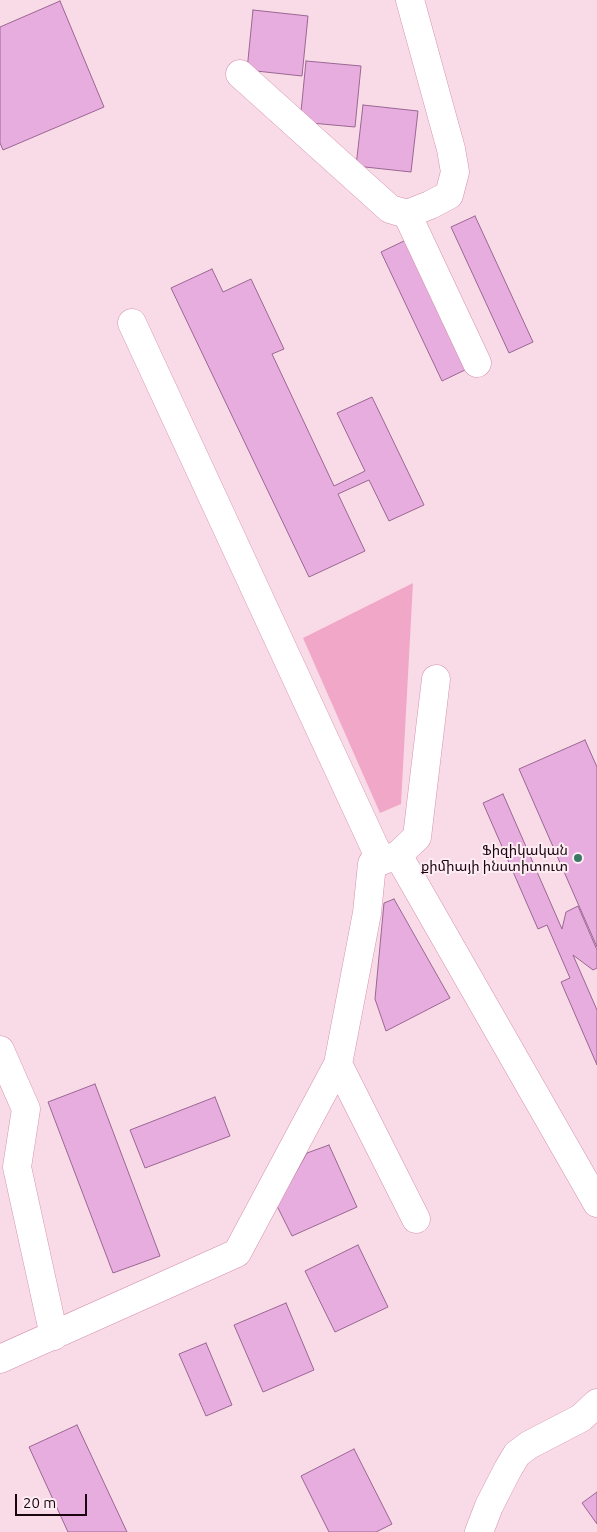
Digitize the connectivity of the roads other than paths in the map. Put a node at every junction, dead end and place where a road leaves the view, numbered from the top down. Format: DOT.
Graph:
graph roads {
  1 [pos="410,0"];
  2 [pos="240,74"];
  3 [pos="408,214"];
  4 [pos="132,323"];
  5 [pos="478,363"];
  6 [pos="436,679"];
  7 [pos="390,858"];
  8 [pos="0,1050"];
  9 [pos="338,1064"];
  10 [pos="597,1203"];
  11 [pos="416,1220"];
  12 [pos="54,1336"];
  13 [pos="0,1359"];
  14 [pos="592,1417"];
  15 [pos="479,1532"];
  1 -- 3 [label="street"];
  2 -- 3 [label="street"];
  3 -- 5 [label="street"];
  4 -- 7 [label="street"];
  6 -- 7 [label="street"];
  7 -- 9 [label="street"];
  7 -- 10 [label="street"];
  8 -- 12 [label="street"];
  9 -- 11 [label="street"];
  9 -- 12 [label="street"];
  12 -- 13 [label="street"];
  14 -- 15 [label="street"];
}
